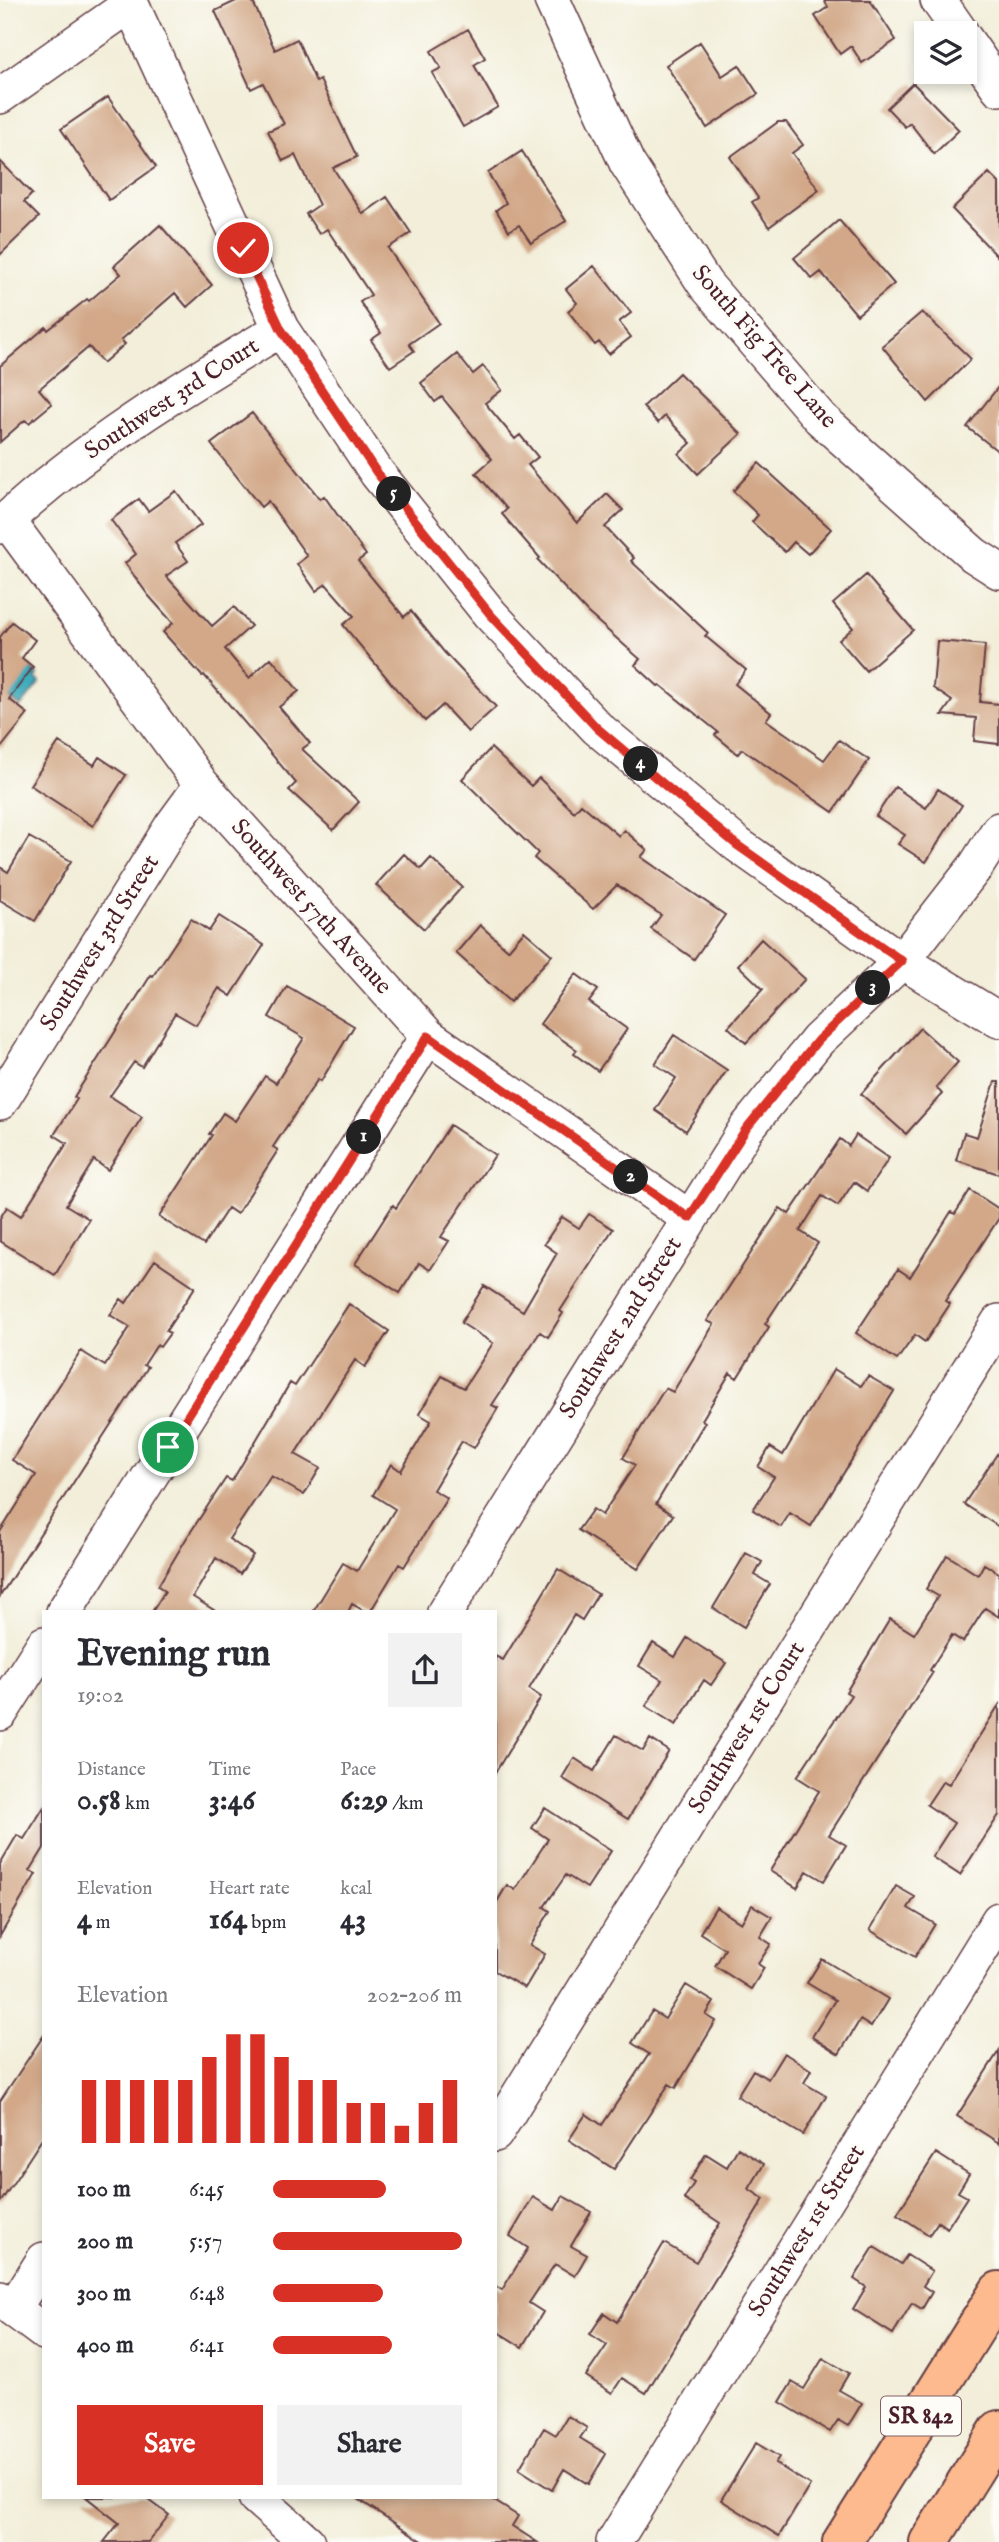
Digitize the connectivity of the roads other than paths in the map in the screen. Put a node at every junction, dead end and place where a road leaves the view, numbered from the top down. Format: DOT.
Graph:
graph roads {
  1 [pos="552,0"];
  2 [pos="938,0"];
  3 [pos="130,2"];
  4 [pos="953,21"];
  5 [pos="977,57"];
  6 [pos="999,88"];
  7 [pos="0,96"];
  8 [pos="281,329"];
  9 [pos="3,523"];
  10 [pos="999,571"];
  11 [pos="202,785"];
  12 [pos="999,830"];
  13 [pos="902,961"];
  14 [pos="999,1020"];
  15 [pos="428,1036"];
  16 [pos="0,1102"];
  17 [pos="689,1218"];
  18 [pos="999,1322"];
  19 [pos="65,1610"];
  20 [pos="446,1610"];
  21 [pos="42,1647"];
  22 [pos="0,1713"];
  23 [pos="999,1920"];
  24 [pos="497,2131"];
  25 [pos="42,2262"];
  26 [pos="999,2291"];
  27 [pos="7,2304"];
  28 [pos="42,2330"];
  29 [pos="999,2430"];
  30 [pos="263,2500"];
  31 [pos="307,2542"];
  32 [pos="614,2542"];
  33 [pos="842,2542"];
  34 [pos="929,2542"];
  1 -- 10 [label="street, South Fig Tree Lane"];
  2 -- 4 [label="street"];
  3 -- 7 [label="street"];
  3 -- 8 [label="street"];
  5 -- 6 [label="street"];
  8 -- 9 [label="street, Southwest 3rd Court"];
  8 -- 13 [label="street"];
  9 -- 11 [label="street, Southwest 57th Avenue"];
  11 -- 15 [label="street, Southwest 57th Avenue"];
  11 -- 16 [label="street, Southwest 3rd Street"];
  12 -- 13 [label="street, Southwest 2nd Street"];
  13 -- 14 [label="street"];
  13 -- 17 [label="street, Southwest 2nd Street"];
  15 -- 17 [label="street, Southwest 57th Avenue"];
  15 -- 19 [label="street"];
  17 -- 20 [label="street, Southwest 2nd Street"];
  18 -- 24 [label="street, Southwest 1st Court"];
  21 -- 22 [label="street"];
  23 -- 32 [label="street, Southwest 1st Street"];
  25 -- 27 [label="street"];
  26 -- 33 [label="main road, SR 842"];
  27 -- 28 [label="street"];
  29 -- 34 [label="main road, SR 842"];
  30 -- 31 [label="street"];
}
